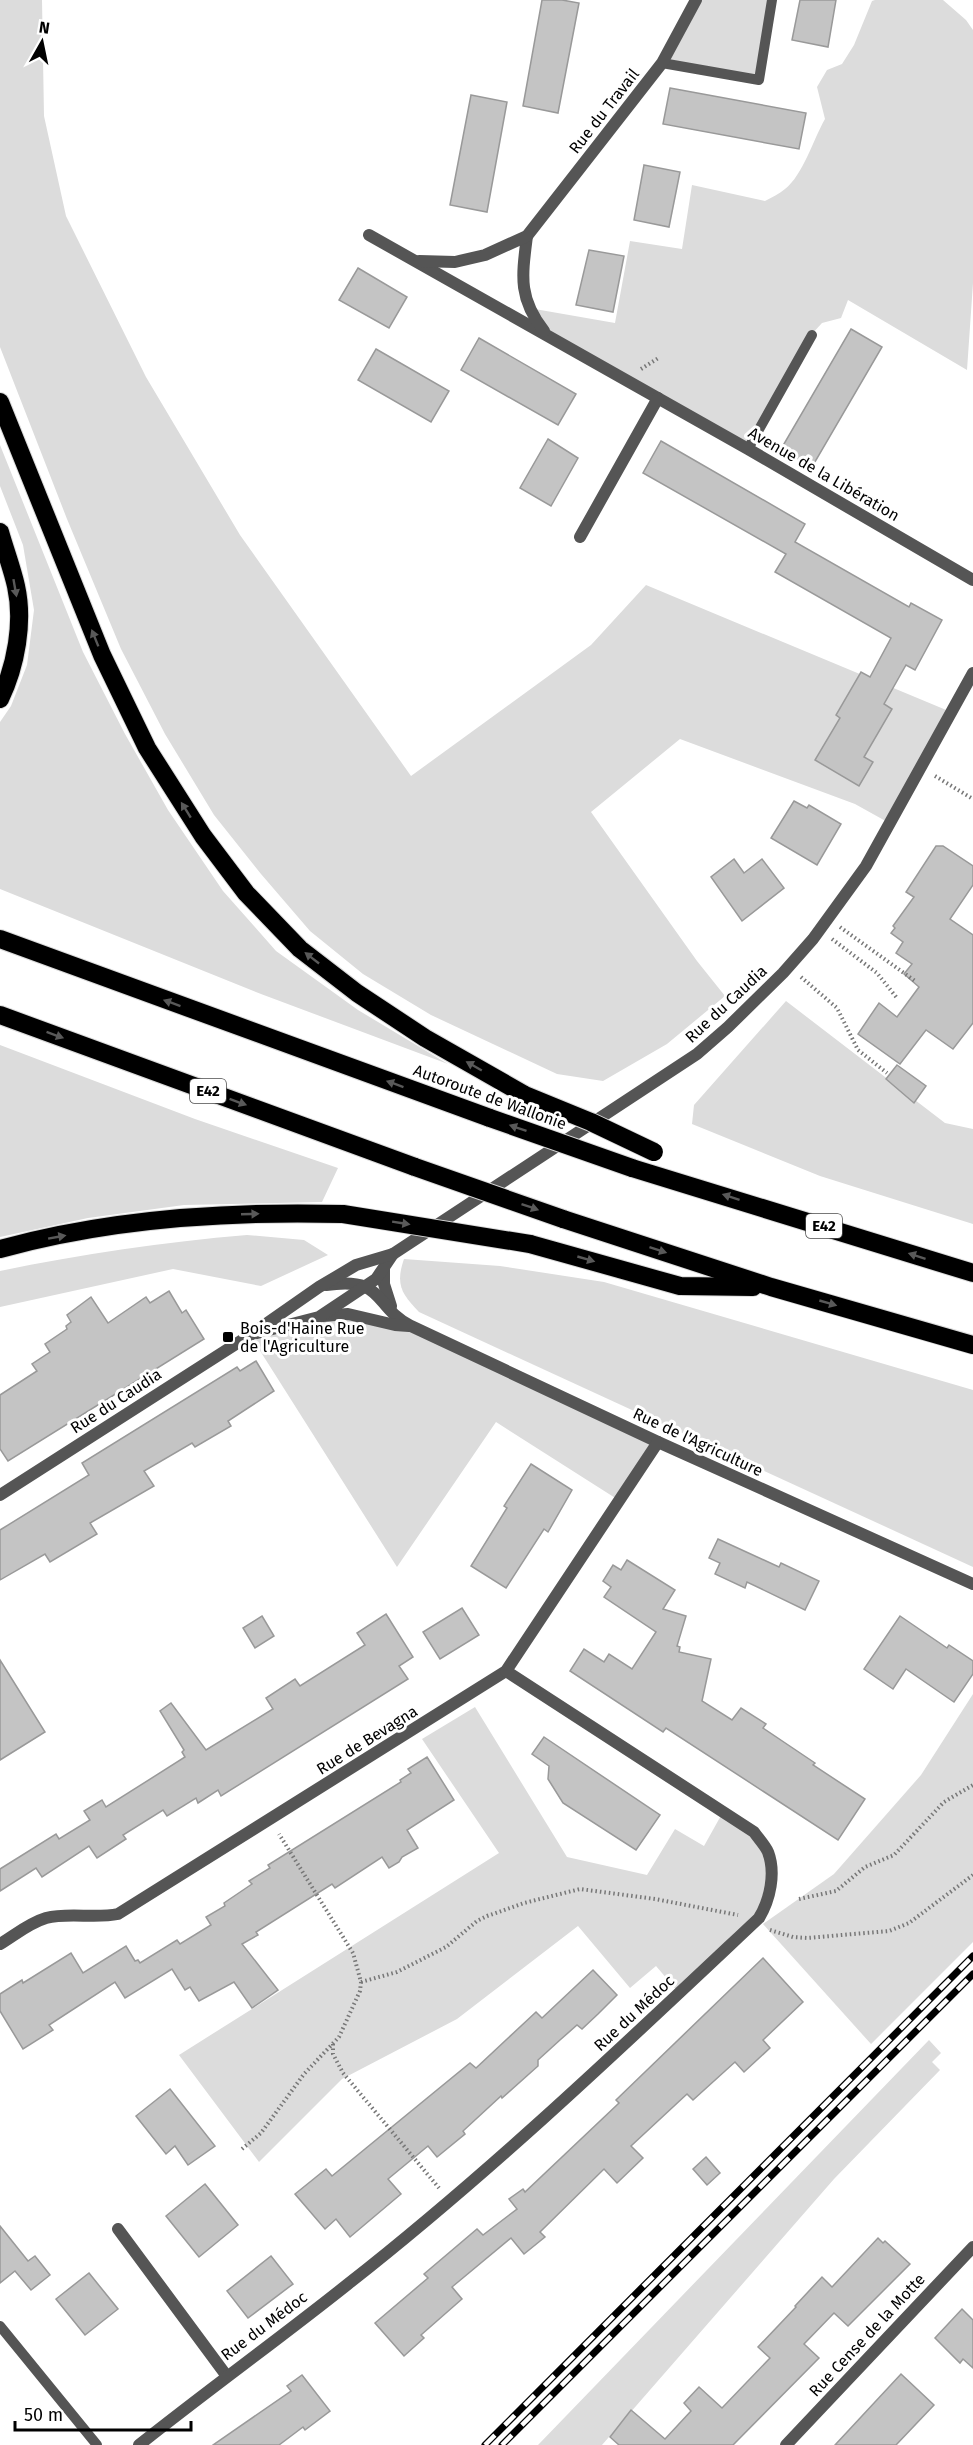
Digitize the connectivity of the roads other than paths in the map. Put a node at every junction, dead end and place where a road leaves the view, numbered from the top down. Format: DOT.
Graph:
graph roads {
  1 [pos="696,0"];
  2 [pos="772,0"];
  3 [pos="662,63"];
  4 [pos="369,235"];
  5 [pos="527,236"];
  6 [pos="415,261"];
  7 [pos="812,334"];
  8 [pos="548,336"];
  9 [pos="657,398"];
  10 [pos="0,402"];
  11 [pos="748,449"];
  12 [pos="0,532"];
  13 [pos="580,537"];
  14 [pos="973,580"];
  15 [pos="973,673"];
  16 [pos="0,699"];
  17 [pos="0,939"];
  18 [pos="0,1015"];
  19 [pos="675,1179"];
  20 [pos="0,1250"];
  21 [pos="393,1254"];
  22 [pos="356,1265"];
  23 [pos="384,1269"];
  24 [pos="973,1273"];
  25 [pos="346,1283"];
  26 [pos="366,1286"];
  27 [pos="319,1287"];
  28 [pos="771,1287"];
  29 [pos="347,1298"];
  30 [pos="392,1310"];
  31 [pos="362,1316"];
  32 [pos="319,1317"];
  33 [pos="411,1326"];
  34 [pos="250,1335"];
  35 [pos="973,1345"];
  36 [pos="658,1442"];
  37 [pos="0,1495"];
  38 [pos="973,1584"];
  39 [pos="506,1671"];
  40 [pos="0,1944"];
  41 [pos="118,2229"];
  42 [pos="973,2247"];
  43 [pos="0,2326"];
  44 [pos="226,2375"];
  45 [pos="97,2445"];
  46 [pos="139,2445"];
  47 [pos="786,2445"];
  1 -- 3 [label="street, Rue du Travail"];
  2 -- 3 [label="lane"];
  3 -- 5 [label="street, Rue du Travail"];
  4 -- 6 [label="street, Avenue de la Libération"];
  5 -- 6 [label="street, Rue du Travail"];
  5 -- 8 [label="street"];
  6 -- 8 [label="street, Avenue de la Libération"];
  7 -- 11 [label="lane"];
  8 -- 9 [label="street, Avenue de la Libération"];
  9 -- 11 [label="street, Avenue de la Libération"];
  9 -- 13 [label="street"];
  19 -- 10 [label="highway, one-way, bridge"];
  11 -- 14 [label="street, Avenue de la Libération"];
  12 -- 16 [label="highway, one-way"];
  15 -- 21 [label="street, Rue du Caudia"];
  19 -- 17 [label="highway, Autoroute de Wallonie / E42, one-way, bridge"];
  18 -- 28 [label="highway, E42, one-way, bridge"];
  24 -- 19 [label="highway, Autoroute de Wallonie / E42, one-way"];
  20 -- 28 [label="highway, one-way, bridge"];
  21 -- 22 [label="street, Rue du Caudia"];
  21 -- 23 [label="street, Rue du Caudia"];
  22 -- 25 [label="street"];
  22 -- 27 [label="street, Rue du Caudia"];
  23 -- 26 [label="street, Rue du Caudia"];
  23 -- 30 [label="street"];
  25 -- 26 [label="street"];
  25 -- 27 [label="street"];
  25 -- 29 [label="street"];
  26 -- 29 [label="street, Rue du Caudia"];
  26 -- 30 [label="street, Rue de l'Agriculture"];
  27 -- 34 [label="street, Rue du Caudia"];
  28 -- 35 [label="highway, E42, one-way"];
  29 -- 31 [label="street"];
  29 -- 32 [label="street, Rue du Caudia"];
  30 -- 33 [label="street, Rue de l'Agriculture"];
  31 -- 32 [label="street, Rue de l'Agriculture"];
  31 -- 33 [label="street, Rue de l'Agriculture"];
  32 -- 34 [label="street, Rue du Caudia"];
  33 -- 36 [label="street, Rue de l'Agriculture"];
  34 -- 37 [label="street, Rue du Caudia"];
  36 -- 38 [label="street, Rue de l'Agriculture"];
  36 -- 39 [label="street, Rue de Bevagna"];
  39 -- 40 [label="street, Rue de Bevagna"];
  39 -- 44 [label="street, Rue du Médoc"];
  41 -- 44 [label="street, Rue du Médoc"];
  42 -- 47 [label="street, Rue Cense de la Motte"];
  43 -- 45 [label="lane"];
  44 -- 46 [label="street, Rue du Médoc"];
}
